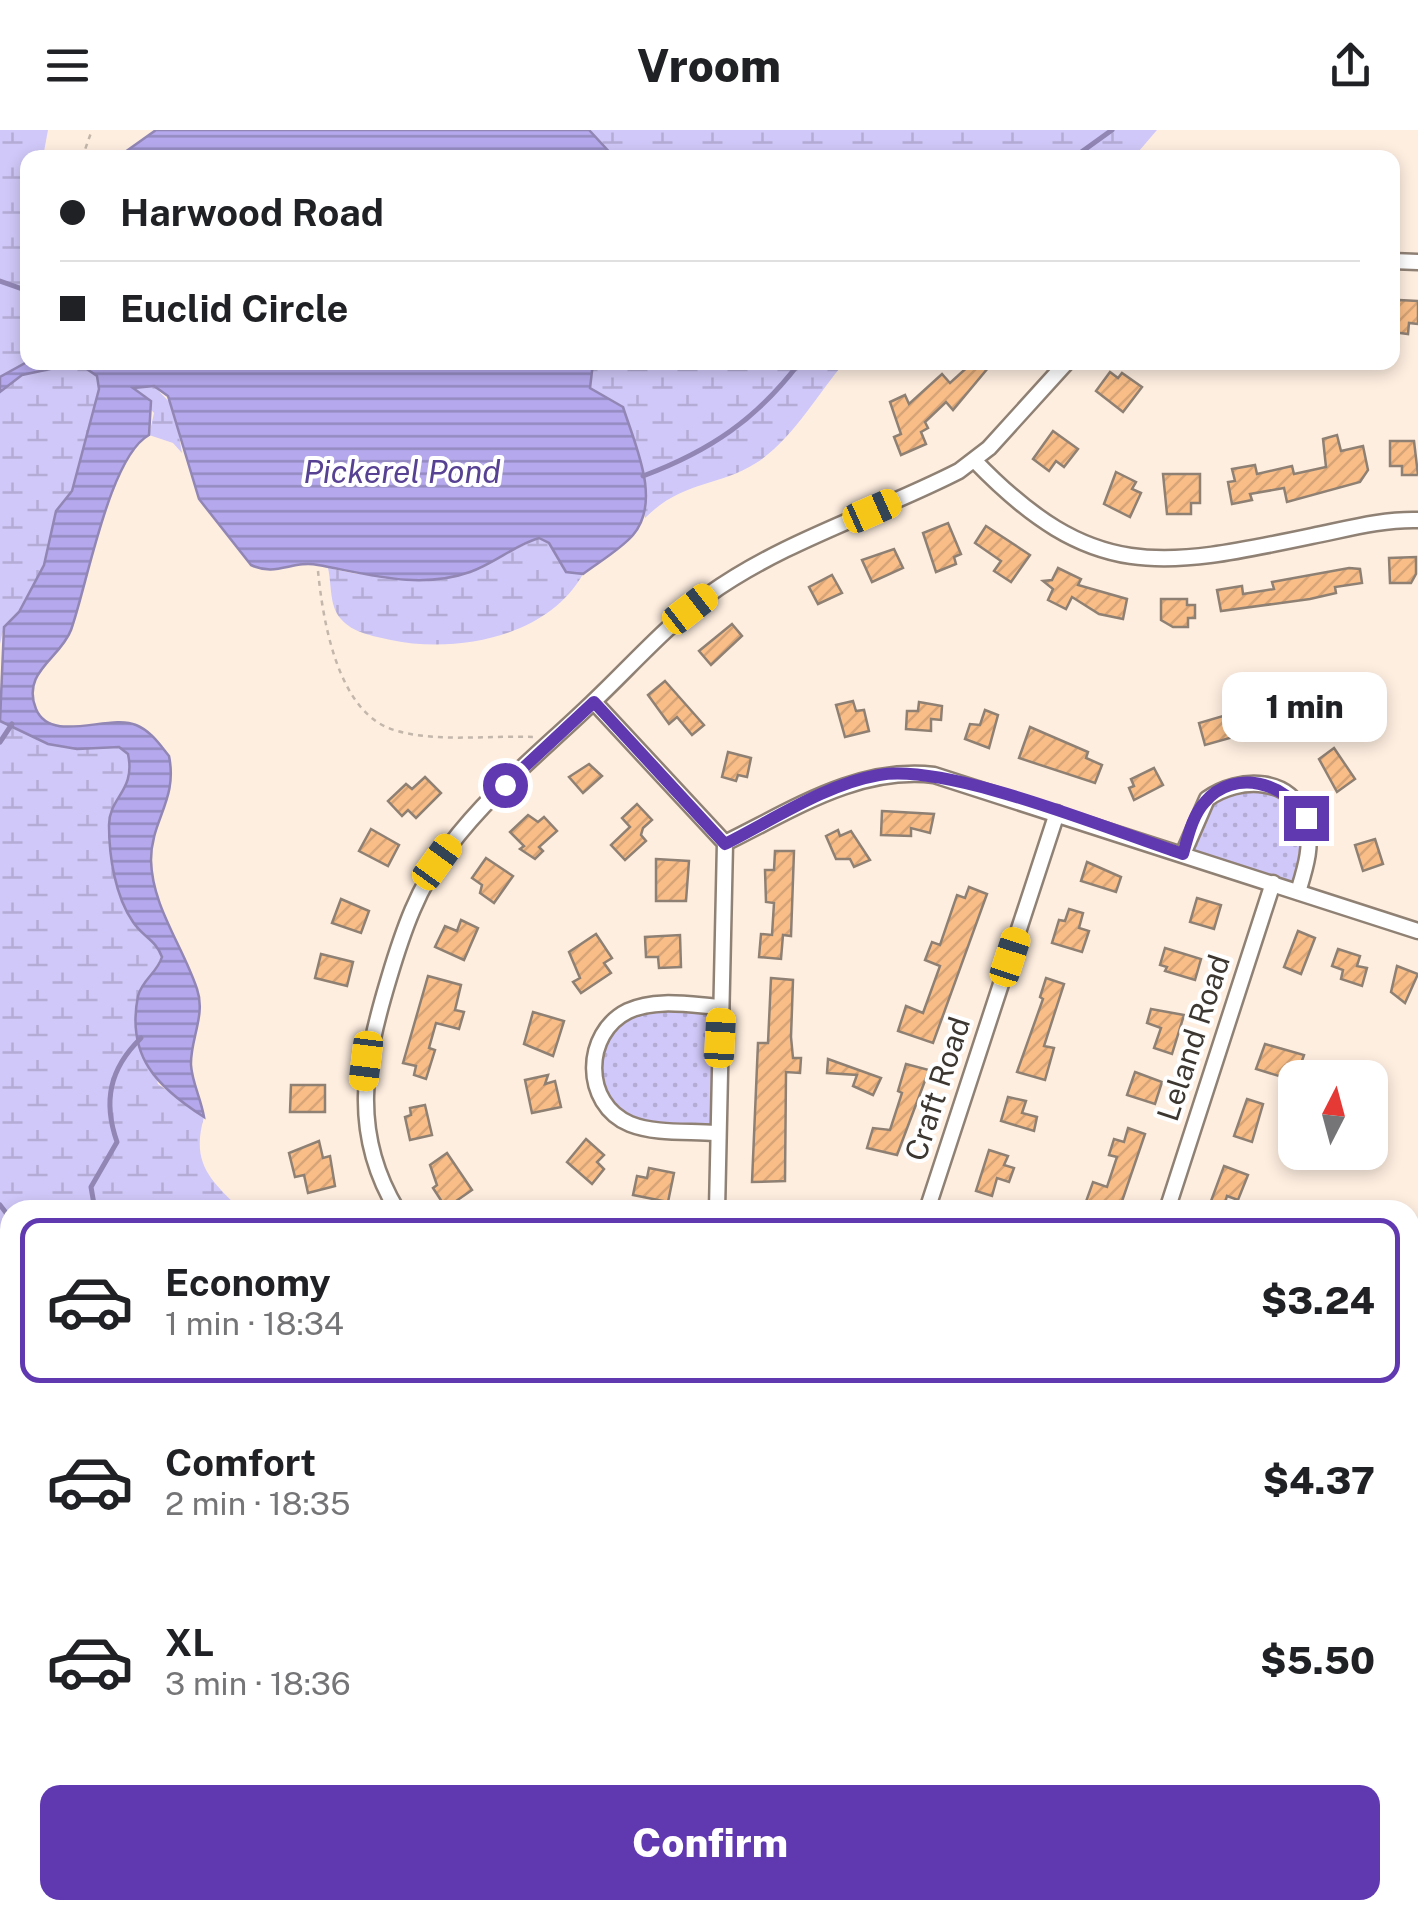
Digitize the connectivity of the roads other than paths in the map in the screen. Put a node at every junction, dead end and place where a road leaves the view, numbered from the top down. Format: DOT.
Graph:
graph roads {
  1 [pos="1059,370"];
  2 [pos="974,460"];
  3 [pos="1418,520"];
  4 [pos="594,702"];
  5 [pos="1057,813"];
  6 [pos="725,844"];
  7 [pos="1183,854"];
  8 [pos="1273,884"];
  9 [pos="1298,892"];
  10 [pos="1418,931"];
  11 [pos="721,1007"];
  12 [pos="715,1133"];
  13 [pos="392,1200"];
  14 [pos="717,1200"];
  15 [pos="930,1200"];
  16 [pos="1170,1200"];
  1 -- 2 [label="street"];
  2 -- 3 [label="street"];
  2 -- 4 [label="street"];
  4 -- 6 [label="street"];
  4 -- 13 [label="street"];
  5 -- 6 [label="street"];
  5 -- 7 [label="street"];
  5 -- 15 [label="street, Craft Road"];
  6 -- 11 [label="street"];
  7 -- 8 [label="street"];
  7 -- 9 [label="street"];
  8 -- 9 [label="street"];
  8 -- 16 [label="street, Leland Road"];
  9 -- 10 [label="street"];
  11 -- 12 [label="street"];
  11 -- 12 [label="street"];
  12 -- 14 [label="street"];
}
